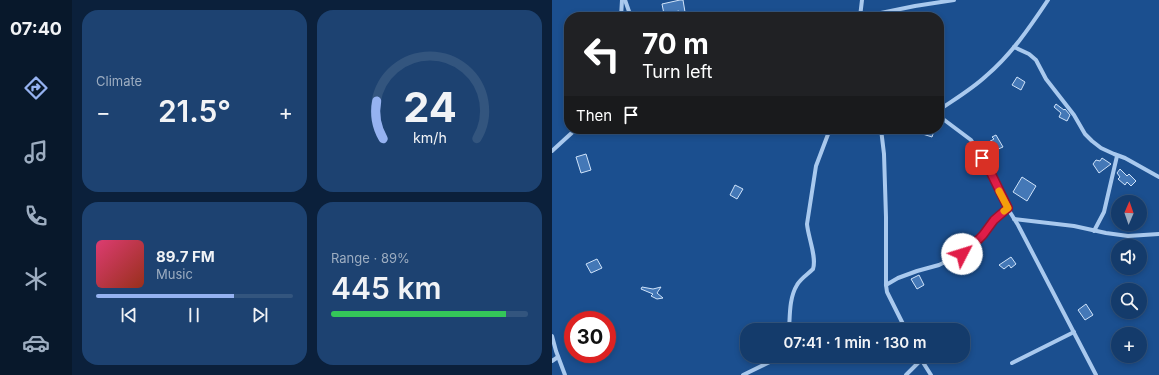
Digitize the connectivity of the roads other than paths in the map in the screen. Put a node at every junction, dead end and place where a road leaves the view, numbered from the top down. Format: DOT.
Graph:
graph roads {
  1 [pos="622,0"];
  2 [pos="625,0"];
  3 [pos="862,0"];
  4 [pos="954,0"];
  5 [pos="1048,0"];
  6 [pos="621,12"];
  7 [pos="629,12"];
  8 [pos="861,12"];
  9 [pos="886,12"];
  10 [pos="1014,47"];
  11 [pos="944,106"];
  12 [pos="944,120"];
  13 [pos="571,134"];
  14 [pos="828,134"];
  15 [pos="882,134"];
  16 [pos="552,151"];
  17 [pos="1118,156"];
  18 [pos="1159,177"];
  19 [pos="1008,208"];
  20 [pos="1014,219"];
  21 [pos="1094,231"];
  22 [pos="1159,234"];
  23 [pos="886,285"];
  24 [pos="790,323"];
  25 [pos="902,323"];
  26 [pos="1074,332"];
  27 [pos="552,336"];
  28 [pos="558,357"];
  29 [pos="552,361"];
  30 [pos="768,363"];
  31 [pos="916,363"];
  32 [pos="923,363"];
  33 [pos="1012,363"];
  34 [pos="565,375"];
  35 [pos="743,375"];
  36 [pos="906,375"];
  37 [pos="931,375"];
  38 [pos="1096,375"];
  1 -- 6 [label="street"];
  2 -- 7 [label="street"];
  3 -- 8 [label="street"];
  4 -- 9 [label="street"];
  5 -- 10 [label="street"];
  10 -- 11 [label="street"];
  10 -- 17 [label="street"];
  12 -- 19 [label="street"];
  13 -- 16 [label="street"];
  14 -- 24 [label="street"];
  15 -- 23 [label="street"];
  17 -- 18 [label="street"];
  17 -- 21 [label="street"];
  19 -- 20 [label="street"];
  19 -- 23 [label="street"];
  20 -- 21 [label="street"];
  20 -- 26 [label="street"];
  21 -- 22 [label="street"];
  23 -- 25 [label="street"];
  26 -- 33 [label="street"];
  26 -- 38 [label="street"];
  27 -- 28 [label="street"];
  28 -- 29 [label="street"];
  28 -- 34 [label="street"];
  30 -- 35 [label="street"];
  31 -- 36 [label="street"];
  32 -- 37 [label="street"];
}
